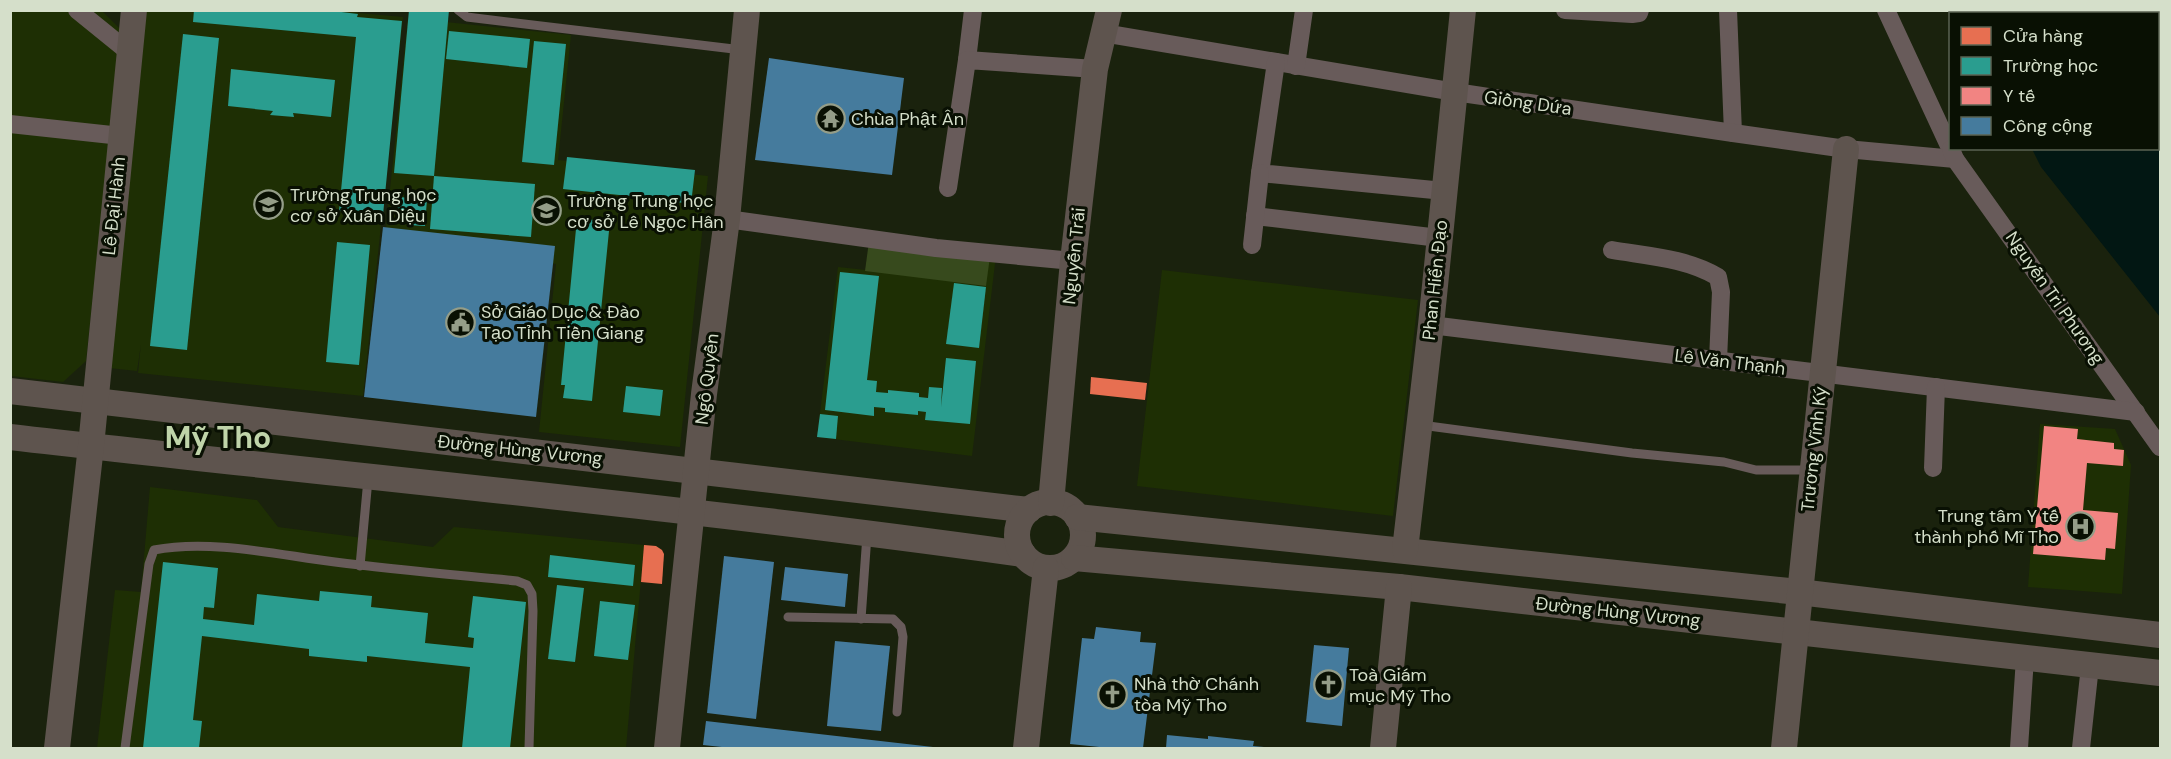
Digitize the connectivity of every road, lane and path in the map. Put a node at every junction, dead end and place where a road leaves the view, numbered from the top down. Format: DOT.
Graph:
graph roads {
  1 [pos="77,10"];
  2 [pos="134,10"];
  3 [pos="458,10"];
  4 [pos="747,10"];
  5 [pos="973,10"];
  6 [pos="1304,10"];
  7 [pos="1463,10"];
  8 [pos="1565,10"];
  9 [pos="1640,10"];
  10 [pos="1728,10"];
  11 [pos="1886,10"];
  12 [pos="1106,22"];
  13 [pos="742,50"];
  14 [pos="129,52"];
  15 [pos="967,60"];
  16 [pos="1276,62"];
  17 [pos="1296,66"];
  18 [pos="1095,69"];
  19 [pos="1455,92"];
  20 [pos="10,124"];
  21 [pos="1733,133"];
  22 [pos="121,136"];
  23 [pos="1949,146"];
  24 [pos="1846,150"];
  25 [pos="1952,152"];
  26 [pos="1260,173"];
  27 [pos="948,188"];
  28 [pos="1444,191"];
  29 [pos="1255,216"];
  30 [pos="727,219"];
  31 [pos="1439,238"];
  32 [pos="1252,245"];
  33 [pos="1612,250"];
  34 [pos="1073,261"];
  35 [pos="1431,325"];
  36 [pos="1718,360"];
  37 [pos="1822,373"];
  38 [pos="1936,387"];
  39 [pos="10,391"];
  40 [pos="94,402"];
  41 [pos="2136,412"];
  42 [pos="1418,424"];
  43 [pos="10,437"];
  44 [pos="91,446"];
  45 [pos="2160,447"];
  46 [pos="1933,468"];
  47 [pos="696,470"];
  48 [pos="1813,470"];
  49 [pos="369,477"];
  50 [pos="1040,506"];
  51 [pos="691,512"];
  52 [pos="1077,517"];
  53 [pos="867,532"];
  54 [pos="1405,550"];
  55 [pos="1023,554"];
  56 [pos="1074,558"];
  57 [pos="360,566"];
  58 [pos="1046,568"];
  59 [pos="1399,587"];
  60 [pos="1799,592"];
  61 [pos="788,617"];
  62 [pos="861,619"];
  63 [pos="1795,632"];
  64 [pos="2160,635"];
  65 [pos="2025,658"];
  66 [pos="2090,666"];
  67 [pos="2160,674"];
  68 [pos="897,712"];
  69 [pos="57,748"];
  70 [pos="125,748"];
  71 [pos="529,748"];
  72 [pos="667,748"];
  73 [pos="1026,748"];
  74 [pos="1383,748"];
  75 [pos="1784,748"];
  76 [pos="2019,748"];
  77 [pos="2081,748"];
  1 -- 14 [label="street"];
  2 -- 14 [label="main road, Lê Đại Hành"];
  3 -- 13 [label="lane"];
  4 -- 13 [label="main road, Ngô Quyền"];
  5 -- 15 [label="street"];
  6 -- 17 [label="street"];
  7 -- 19 [label="main road, Phan Hiển Đạo"];
  8 -- 9 [label="street"];
  10 -- 21 [label="street"];
  11 -- 23 [label="street, Nguyễn Tri Phương"];
  12 -- 16 [label="street, Giồng Dứa"];
  12 -- 18 [label="main road, Nguyễn Trãi"];
  13 -- 30 [label="main road, Ngô Quyền"];
  14 -- 22 [label="main road, Lê Đại Hành"];
  15 -- 18 [label="street"];
  15 -- 27 [label="street"];
  16 -- 17 [label="street, Giồng Dứa"];
  16 -- 26 [label="street"];
  17 -- 19 [label="street, Giồng Dứa"];
  18 -- 34 [label="main road, Nguyễn Trãi"];
  19 -- 21 [label="street, Giồng Dứa"];
  19 -- 28 [label="main road, Phan Hiển Đạo"];
  20 -- 22 [label="street"];
  21 -- 24 [label="street, Giồng Dứa"];
  22 -- 40 [label="main road, Lê Đại Hành"];
  24 -- 25 [label="street, Giồng Dứa"];
  24 -- 37 [label="main road, Trương Vĩnh Ký"];
  25 -- 41 [label="street, Nguyễn Tri Phương"];
  26 -- 28 [label="street"];
  26 -- 29 [label="street"];
  28 -- 31 [label="main road, Phan Hiển Đạo"];
  29 -- 31 [label="street"];
  29 -- 32 [label="street"];
  30 -- 34 [label="street"];
  30 -- 47 [label="main road, Ngô Quyền"];
  31 -- 35 [label="main road, Phan Hiển Đạo"];
  33 -- 36 [label="street"];
  34 -- 50 [label="main road, Nguyễn Trãi"];
  35 -- 36 [label="street, Lê Văn Thạnh"];
  35 -- 42 [label="main road, Phan Hiển Đạo"];
  36 -- 37 [label="street, Lê Văn Thạnh"];
  37 -- 38 [label="street, Lê Văn Thạnh"];
  37 -- 48 [label="main road, Trương Vĩnh Ký"];
  38 -- 41 [label="street, Lê Văn Thạnh"];
  38 -- 46 [label="street"];
  39 -- 40 [label="main road, Đường Hùng Vương"];
  40 -- 44 [label="main road, Lê Đại Hành"];
  40 -- 47 [label="main road, Đường Hùng Vương"];
  41 -- 45 [label="street, Nguyễn Tri Phương"];
  42 -- 48 [label="lane"];
  42 -- 54 [label="main road, Phan Hiển Đạo"];
  43 -- 44 [label="main road"];
  44 -- 49 [label="main road"];
  44 -- 69 [label="main road"];
  47 -- 50 [label="main road, Đường Hùng Vương"];
  47 -- 51 [label="main road, Ngô Quyền"];
  48 -- 60 [label="main road, Trương Vĩnh Ký"];
  49 -- 51 [label="main road"];
  49 -- 57 [label="lane"];
  50 -- 52 [label="main road"];
  50 -- 55 [label="main road, Nguyễn Trãi"];
  51 -- 53 [label="main road"];
  51 -- 72 [label="main road, Ngô Quyền"];
  52 -- 54 [label="main road"];
  52 -- 56 [label="main road"];
  53 -- 55 [label="main road"];
  53 -- 62 [label="lane"];
  54 -- 60 [label="main road"];
  55 -- 58 [label="main road"];
  56 -- 58 [label="main road"];
  56 -- 59 [label="main road, Đường Hùng Vương"];
  57 -- 70 [label="lane"];
  57 -- 71 [label="lane"];
  58 -- 73 [label="main road"];
  59 -- 63 [label="main road, Đường Hùng Vương"];
  59 -- 74 [label="main road"];
  60 -- 63 [label="main road, Trương Vĩnh Ký"];
  60 -- 64 [label="main road"];
  61 -- 62 [label="lane"];
  62 -- 68 [label="lane"];
  63 -- 65 [label="main road, Đường Hùng Vương"];
  63 -- 75 [label="main road, Trương Vĩnh Ký"];
  65 -- 66 [label="main road, Đường Hùng Vương"];
  65 -- 76 [label="street"];
  66 -- 67 [label="main road, Đường Hùng Vương"];
  66 -- 77 [label="street"];
}
